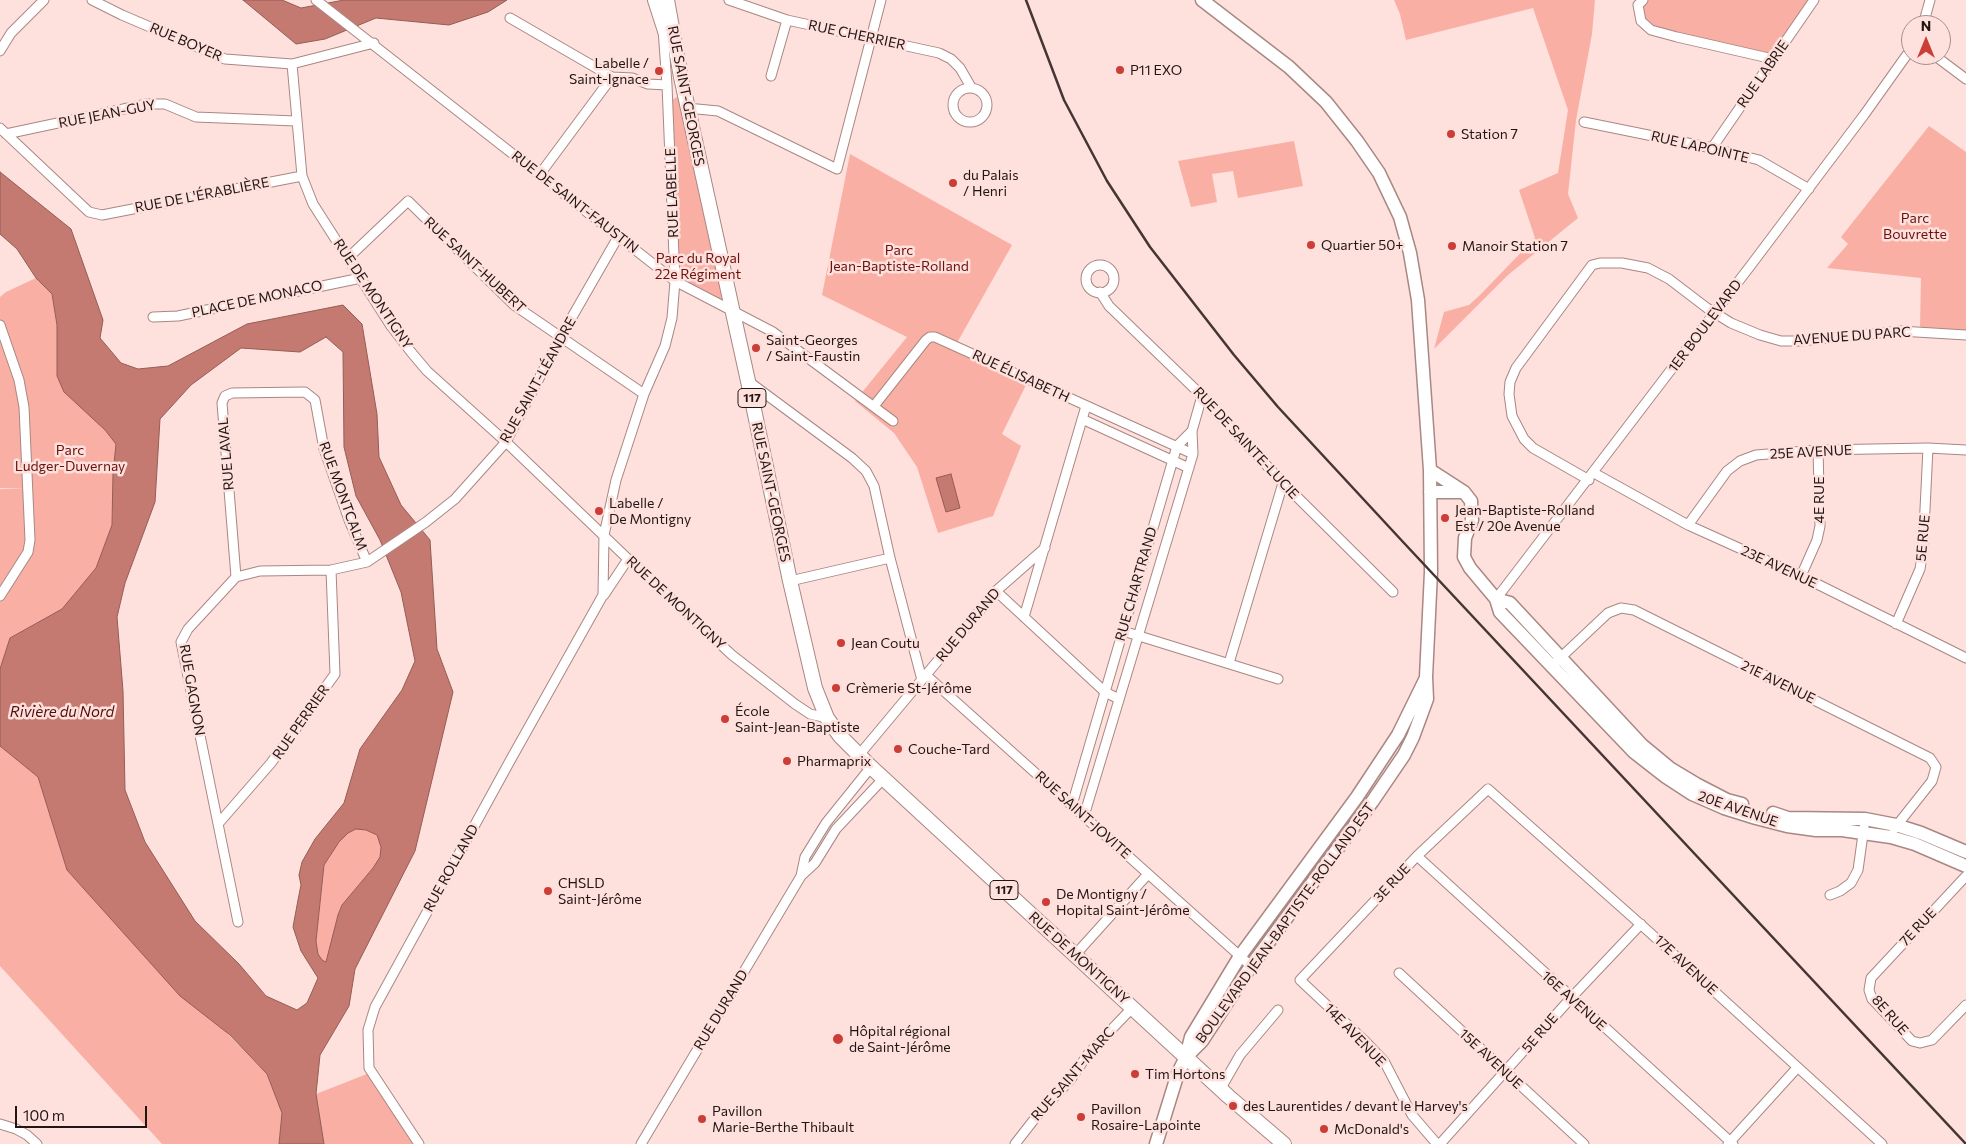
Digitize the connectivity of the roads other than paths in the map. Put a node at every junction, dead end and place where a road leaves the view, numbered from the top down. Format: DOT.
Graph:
graph roads {
  1 [pos="44,0"];
  2 [pos="92,0"];
  3 [pos="316,0"];
  4 [pos="655,0"];
  5 [pos="667,0"];
  6 [pos="729,0"];
  7 [pos="881,0"];
  8 [pos="1202,0"];
  9 [pos="1643,0"];
  10 [pos="1814,0"];
  11 [pos="1930,0"];
  12 [pos="1926,15"];
  13 [pos="510,18"];
  14 [pos="787,20"];
  15 [pos="662,21"];
  16 [pos="872,39"];
  17 [pos="374,43"];
  18 [pos="0,51"];
  19 [pos="1773,59"];
  20 [pos="1901,63"];
  21 [pos="292,64"];
  22 [pos="1947,65"];
  23 [pos="771,76"];
  24 [pos="612,77"];
  25 [pos="681,77"];
  26 [pos="1966,79"];
  27 [pos="667,85"];
  28 [pos="971,87"];
  29 [pos="688,108"];
  30 [pos="296,121"];
  31 [pos="1584,122"];
  32 [pos="3,131"];
  33 [pos="1712,148"];
  34 [pos="540,174"];
  35 [pos="302,176"];
  36 [pos="1809,189"];
  37 [pos="618,237"];
  38 [pos="348,258"];
  39 [pos="361,278"];
  40 [pos="675,281"];
  41 [pos="1100,292"];
  42 [pos="732,310"];
  43 [pos="1715,313"];
  44 [pos="153,317"];
  45 [pos="0,325"];
  46 [pos="1966,335"];
  47 [pos="560,338"];
  48 [pos="748,381"];
  49 [pos="644,394"];
  50 [pos="1202,396"];
  51 [pos="315,400"];
  52 [pos="874,406"];
  53 [pos="1086,406"];
  54 [pos="1082,419"];
  55 [pos="893,421"];
  56 [pos="1192,431"];
  57 [pos="506,442"];
  58 [pos="1176,446"];
  59 [pos="1928,448"];
  60 [pos="1818,450"];
  61 [pos="1966,450"];
  62 [pos="1193,454"];
  63 [pos="1173,460"];
  64 [pos="1189,468"];
  65 [pos="1430,470"];
  66 [pos="1591,476"];
  67 [pos="1283,483"];
  68 [pos="1430,492"];
  69 [pos="1464,492"];
  70 [pos="1688,525"];
  71 [pos="604,535"];
  72 [pos="1044,548"];
  73 [pos="890,558"];
  74 [pos="628,559"];
  75 [pos="367,562"];
  76 [pos="332,570"];
  77 [pos="1801,576"];
  78 [pos="236,577"];
  79 [pos="790,581"];
  80 [pos="996,591"];
  81 [pos="1393,592"];
  82 [pos="604,595"];
  83 [pos="0,596"];
  84 [pos="1496,599"];
  85 [pos="1024,617"];
  86 [pos="1896,624"];
  87 [pos="1123,631"];
  88 [pos="1138,635"];
  89 [pos="1966,658"];
  90 [pos="1556,662"];
  91 [pos="1229,664"];
  92 [pos="924,677"];
  93 [pos="1426,677"];
  94 [pos="1278,679"];
  95 [pos="1105,692"];
  96 [pos="1119,699"];
  97 [pos="827,718"];
  98 [pos="1090,742"];
  99 [pos="1105,746"];
  100 [pos="859,755"];
  101 [pos="871,767"];
  102 [pos="884,778"];
  103 [pos="1488,789"];
  104 [pos="1359,793"];
  105 [pos="1372,802"];
  106 [pos="1072,805"];
  107 [pos="1084,816"];
  108 [pos="218,824"];
  109 [pos="1864,826"];
  110 [pos="1893,831"];
  111 [pos="1330,833"];
  112 [pos="1342,842"];
  113 [pos="1966,852"];
  114 [pos="1417,856"];
  115 [pos="1966,866"];
  116 [pos="1148,874"];
  117 [pos="801,876"];
  118 [pos="1966,876"];
  119 [pos="1830,895"];
  120 [pos="238,922"];
  121 [pos="1641,924"];
  122 [pos="1075,955"];
  123 [pos="1240,956"];
  124 [pos="1251,966"];
  125 [pos="1399,973"];
  126 [pos="1871,978"];
  127 [pos="1300,980"];
  128 [pos="1571,998"];
  129 [pos="1966,1005"];
  130 [pos="1133,1007"];
  131 [pos="1278,1010"];
  132 [pos="1186,1057"];
  133 [pos="1797,1068"];
  134 [pos="1505,1072"];
  135 [pos="1220,1088"];
  136 [pos="0,1124"];
  137 [pos="1730,1143"];
  138 [pos="37,1144"];
  139 [pos="419,1144"];
  140 [pos="641,1144"];
  141 [pos="1015,1144"];
  142 [pos="1156,1144"];
  143 [pos="1284,1144"];
  144 [pos="1438,1144"];
  145 [pos="1584,1144"];
  146 [pos="1882,1144"];
  1 -- 18 [label="street"];
  2 -- 21 [label="street, RUE BOYER"];
  3 -- 17 [label="street, RUE DE SAINT-FAUSTIN"];
  4 -- 15 [label="main road, RUE LABELLE / 117"];
  5 -- 25 [label="main road, RUE SAINT-GEORGES / 117"];
  6 -- 14 [label="street, RUE CHERRIER"];
  7 -- 16 [label="street"];
  8 -- 65 [label="street, BOULEVARD JEAN-BAPTISTE-ROLLAND EST"];
  9 -- 19 [label="street"];
  10 -- 19 [label="street, RUE LABRIE"];
  11 -- 12 [label="street"];
  13 -- 24 [label="street"];
  14 -- 16 [label="street, RUE CHERRIER"];
  14 -- 23 [label="street"];
  15 -- 25 [label="main road, RUE LABELLE / 117"];
  15 -- 27 [label="street, RUE LABELLE"];
  16 -- 28 [label="street, RUE CHERRIER"];
  16 -- 29 [label="street"];
  17 -- 21 [label="street, RUE BOYER"];
  17 -- 34 [label="street, RUE DE SAINT-FAUSTIN"];
  19 -- 33 [label="street, RUE LABRIE"];
  20 -- 36 [label="street, 1ER BOULEVARD"];
  21 -- 30 [label="street, RUE DE MONTIGNY"];
  22 -- 26 [label="street"];
  24 -- 27 [label="street"];
  24 -- 34 [label="street"];
  25 -- 29 [label="main road, RUE SAINT-GEORGES / 117"];
  27 -- 40 [label="street, RUE LABELLE"];
  29 -- 42 [label="main road, RUE SAINT-GEORGES / 117"];
  30 -- 32 [label="street, RUE JEAN-GUY"];
  30 -- 35 [label="street, RUE DE MONTIGNY"];
  31 -- 33 [label="street, RUE LAPOINTE"];
  32 -- 35 [label="street, RUE DE L'ÉRABLIÈRE"];
  33 -- 36 [label="street, RUE LAPOINTE"];
  34 -- 37 [label="street, RUE DE SAINT-FAUSTIN"];
  35 -- 38 [label="street, RUE DE MONTIGNY"];
  36 -- 43 [label="street, 1ER BOULEVARD"];
  37 -- 40 [label="street, RUE DE SAINT-FAUSTIN"];
  37 -- 47 [label="street, RUE SAINT-LÉANDRE"];
  38 -- 39 [label="street, RUE DE MONTIGNY"];
  38 -- 47 [label="street, RUE SAINT-HUBERT"];
  39 -- 44 [label="street, PLACE DE MONACO"];
  39 -- 57 [label="street, RUE DE MONTIGNY"];
  40 -- 42 [label="street, RUE DE SAINT-FAUSTIN"];
  40 -- 49 [label="street, RUE LABELLE"];
  41 -- 50 [label="street, RUE DE SAINTE-LUCIE"];
  42 -- 48 [label="main road, RUE SAINT-GEORGES / 117"];
  42 -- 52 [label="street, RUE DE SAINT-FAUSTIN"];
  43 -- 46 [label="street, AVENUE DU PARC"];
  43 -- 66 [label="street, 1ER BOULEVARD"];
  43 -- 66 [label="street, AVENUE DU PARC"];
  45 -- 83 [label="street"];
  47 -- 49 [label="street, RUE SAINT-HUBERT"];
  47 -- 57 [label="street, RUE SAINT-LÉANDRE"];
  48 -- 73 [label="street"];
  48 -- 79 [label="main road, RUE SAINT-GEORGES / 117"];
  49 -- 71 [label="street, RUE LABELLE"];
  50 -- 56 [label="street, RUE CHARTRAND"];
  50 -- 67 [label="street, RUE DE SAINTE-LUCIE"];
  51 -- 75 [label="street, RUE MONTCALM"];
  51 -- 78 [label="street, RUE LAVAL"];
  52 -- 53 [label="street, RUE ÉLISABETH"];
  52 -- 55 [label="street, RUE DE SAINT-FAUSTIN"];
  53 -- 54 [label="street"];
  53 -- 58 [label="street, RUE ÉLISABETH"];
  54 -- 63 [label="street"];
  54 -- 72 [label="street"];
  56 -- 58 [label="street"];
  56 -- 62 [label="street, RUE CHARTRAND"];
  57 -- 71 [label="street, RUE DE MONTIGNY"];
  57 -- 75 [label="street, RUE SAINT-LÉANDRE"];
  58 -- 62 [label="street, RUE ÉLISABETH"];
  58 -- 63 [label="street, RUE CHARTRAND"];
  59 -- 60 [label="street, 25E AVENUE"];
  59 -- 61 [label="street, 25E AVENUE"];
  59 -- 86 [label="street, 5E RUE"];
  60 -- 70 [label="street, 25E AVENUE"];
  60 -- 77 [label="street, 4E RUE"];
  62 -- 64 [label="street, RUE CHARTRAND"];
  63 -- 64 [label="street"];
  63 -- 87 [label="street, RUE CHARTRAND"];
  64 -- 88 [label="street, RUE CHARTRAND"];
  65 -- 68 [label="street, BOULEVARD JEAN-BAPTISTE-ROLLAND EST"];
  65 -- 69 [label="street"];
  66 -- 70 [label="street, 23E AVENUE"];
  66 -- 84 [label="street, 1ER BOULEVARD"];
  67 -- 81 [label="street, RUE DE SAINTE-LUCIE"];
  67 -- 91 [label="street"];
  68 -- 69 [label="street"];
  68 -- 93 [label="street, BOULEVARD JEAN-BAPTISTE-ROLLAND EST"];
  69 -- 84 [label="street, 20E AVENUE"];
  70 -- 77 [label="street, 23E AVENUE"];
  71 -- 74 [label="street, RUE DE MONTIGNY"];
  71 -- 82 [label="street, RUE ROLLAND"];
  72 -- 80 [label="street, RUE DURAND"];
  72 -- 85 [label="street"];
  73 -- 79 [label="street"];
  73 -- 92 [label="street"];
  74 -- 82 [label="street, RUE ROLLAND"];
  74 -- 97 [label="street, RUE DE MONTIGNY"];
  75 -- 76 [label="street"];
  76 -- 78 [label="street"];
  76 -- 108 [label="street, RUE PERRIER"];
  77 -- 86 [label="street, 23E AVENUE"];
  78 -- 108 [label="street, RUE GAGNON"];
  79 -- 97 [label="main road, RUE SAINT-GEORGES / 117"];
  80 -- 85 [label="street"];
  80 -- 92 [label="street, RUE DURAND"];
  82 -- 139 [label="street, RUE ROLLAND"];
  84 -- 90 [label="street, 20E AVENUE"];
  85 -- 95 [label="street"];
  86 -- 89 [label="street, 23E AVENUE"];
  87 -- 88 [label="street"];
  87 -- 95 [label="street, RUE CHARTRAND"];
  88 -- 91 [label="street"];
  88 -- 96 [label="street, RUE CHARTRAND"];
  90 -- 109 [label="street, 20E AVENUE"];
  90 -- 110 [label="street, 21E AVENUE"];
  91 -- 94 [label="street"];
  92 -- 100 [label="street, RUE DURAND"];
  92 -- 106 [label="street, RUE SAINT-JOVITE"];
  93 -- 104 [label="street, BOULEVARD JEAN-BAPTISTE-ROLLAND EST"];
  93 -- 105 [label="street, BOULEVARD JEAN-BAPTISTE-ROLLAND EST"];
  95 -- 96 [label="street"];
  95 -- 98 [label="street, RUE CHARTRAND"];
  96 -- 99 [label="street, RUE CHARTRAND"];
  97 -- 100 [label="main road, RUE DE MONTIGNY / 117"];
  98 -- 99 [label="street"];
  98 -- 106 [label="street, RUE CHARTRAND"];
  99 -- 107 [label="street, RUE CHARTRAND"];
  100 -- 101 [label="main road, RUE DE MONTIGNY / 117"];
  101 -- 102 [label="main road, RUE DE MONTIGNY / 117"];
  101 -- 117 [label="street, RUE DURAND"];
  102 -- 117 [label="street, RUE DURAND"];
  102 -- 122 [label="main road, RUE DE MONTIGNY / 117"];
  103 -- 114 [label="street, 3E RUE"];
  103 -- 121 [label="street, 17E AVENUE"];
  104 -- 105 [label="street"];
  104 -- 111 [label="street, BOULEVARD JEAN-BAPTISTE-ROLLAND EST"];
  105 -- 112 [label="street, BOULEVARD JEAN-BAPTISTE-ROLLAND EST"];
  106 -- 107 [label="street, RUE SAINT-JOVITE"];
  107 -- 116 [label="street, RUE SAINT-JOVITE"];
  108 -- 120 [label="street, RUE GAGNON"];
  109 -- 110 [label="street, 20E AVENUE"];
  109 -- 119 [label="street"];
  110 -- 113 [label="street, 20E AVENUE"];
  110 -- 115 [label="street, 20E AVENUE"];
  111 -- 112 [label="street"];
  111 -- 123 [label="street, BOULEVARD JEAN-BAPTISTE-ROLLAND EST"];
  112 -- 124 [label="street, BOULEVARD JEAN-BAPTISTE-ROLLAND EST"];
  114 -- 127 [label="street, 3E RUE"];
  114 -- 128 [label="street, 16E AVENUE"];
  116 -- 122 [label="street"];
  116 -- 123 [label="street, RUE SAINT-JOVITE"];
  117 -- 140 [label="street, RUE DURAND"];
  118 -- 126 [label="street, 7E RUE"];
  121 -- 128 [label="street, 5E RUE"];
  121 -- 133 [label="street, 17E AVENUE"];
  122 -- 130 [label="main road, RUE DE MONTIGNY / 117"];
  123 -- 124 [label="street, RUE SAINT-JOVITE"];
  123 -- 132 [label="street, BOULEVARD JEAN-BAPTISTE-ROLLAND EST"];
  124 -- 132 [label="street, BOULEVARD JEAN-BAPTISTE-ROLLAND EST"];
  125 -- 134 [label="street, 15E AVENUE"];
  126 -- 129 [label="street, 8E RUE"];
  127 -- 144 [label="street, 14E AVENUE"];
  128 -- 134 [label="street, 5E RUE"];
  128 -- 137 [label="street, 16E AVENUE"];
  130 -- 132 [label="main road, RUE DE MONTIGNY / 117"];
  130 -- 141 [label="street, RUE SAINT-MARC"];
  131 -- 135 [label="street"];
  132 -- 135 [label="main road, 117"];
  132 -- 142 [label="street"];
  133 -- 137 [label="street"];
  133 -- 146 [label="street, 17E AVENUE"];
  134 -- 144 [label="street, 5E RUE"];
  134 -- 145 [label="street, 15E AVENUE"];
  135 -- 143 [label="main road, 117"];
  136 -- 138 [label="street"];
}
